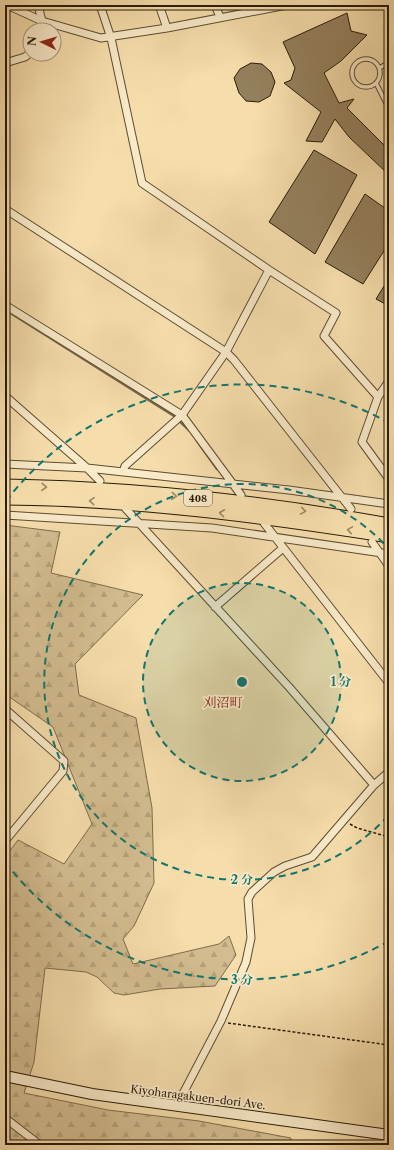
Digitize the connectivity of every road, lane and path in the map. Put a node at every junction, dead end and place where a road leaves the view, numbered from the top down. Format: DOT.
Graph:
graph roads {
  1 [pos="7,5"];
  2 [pos="38,5"];
  3 [pos="100,5"];
  4 [pos="158,5"];
  5 [pos="215,5"];
  6 [pos="287,5"];
  7 [pos="271,6"];
  8 [pos="220,17"];
  9 [pos="42,21"];
  10 [pos="167,28"];
  11 [pos="111,38"];
  12 [pos="22,58"];
  13 [pos="5,63"];
  14 [pos="389,63"];
  15 [pos="379,68"];
  16 [pos="376,83"];
  17 [pos="389,109"];
  18 [pos="5,209"];
  19 [pos="268,270"];
  20 [pos="5,305"];
  21 [pos="226,352"];
  22 [pos="389,382"];
  23 [pos="5,396"];
  24 [pos="378,397"];
  25 [pos="182,415"];
  26 [pos="5,464"];
  27 [pos="87,468"];
  28 [pos="123,472"];
  29 [pos="389,479"];
  30 [pos="100,481"];
  31 [pos="233,484"];
  32 [pos="5,486"];
  33 [pos="241,495"];
  34 [pos="344,497"];
  35 [pos="5,498"];
  36 [pos="389,504"];
  37 [pos="126,509"];
  38 [pos="352,509"];
  39 [pos="5,515"];
  40 [pos="137,522"];
  41 [pos="264,523"];
  42 [pos="389,525"];
  43 [pos="274,536"];
  44 [pos="389,536"];
  45 [pos="372,542"];
  46 [pos="283,548"];
  47 [pos="380,553"];
  48 [pos="389,554"];
  49 [pos="389,566"];
  50 [pos="215,607"];
  51 [pos="389,683"];
  52 [pos="5,709"];
  53 [pos="389,772"];
  54 [pos="374,785"];
  55 [pos="345,821"];
  56 [pos="389,837"];
  57 [pos="5,841"];
  58 [pos="221,1021"];
  59 [pos="389,1045"];
  60 [pos="5,1076"];
  61 [pos="177,1105"];
  62 [pos="5,1118"];
  63 [pos="389,1134"];
  64 [pos="40,1145"];
  1 -- 9 [label="street"];
  2 -- 9 [label="street"];
  3 -- 11 [label="street"];
  4 -- 10 [label="street"];
  5 -- 8 [label="street"];
  6 -- 7 [label="street"];
  7 -- 8 [label="street"];
  8 -- 10 [label="street"];
  9 -- 11 [label="street"];
  10 -- 11 [label="street"];
  11 -- 19 [label="street"];
  12 -- 13 [label="street"];
  14 -- 15 [label="lane"];
  15 -- 16 [label="lane"];
  15 -- 16 [label="lane"];
  16 -- 17 [label="lane"];
  18 -- 21 [label="street"];
  19 -- 21 [label="street"];
  19 -- 24 [label="street"];
  20 -- 25 [label="street"];
  21 -- 25 [label="street"];
  21 -- 34 [label="street"];
  22 -- 24 [label="street"];
  23 -- 27 [label="street"];
  24 -- 29 [label="street"];
  25 -- 28 [label="street"];
  25 -- 31 [label="street"];
  26 -- 27 [label="street"];
  27 -- 28 [label="street"];
  27 -- 30 [label="street"];
  28 -- 31 [label="street"];
  31 -- 33 [label="street"];
  31 -- 34 [label="street"];
  32 -- 42 [label="highway, 408, one-way"];
  34 -- 36 [label="street"];
  34 -- 38 [label="street"];
  44 -- 35 [label="highway, 408, one-way"];
  37 -- 40 [label="street"];
  39 -- 40 [label="street"];
  40 -- 43 [label="street"];
  40 -- 50 [label="street"];
  41 -- 43 [label="street"];
  43 -- 46 [label="street"];
  43 -- 47 [label="street"];
  45 -- 47 [label="street"];
  46 -- 50 [label="street"];
  46 -- 51 [label="street"];
  47 -- 48 [label="street"];
  47 -- 49 [label="street"];
  50 -- 54 [label="street"];
  52 -- 57 [label="street"];
  53 -- 54 [label="street"];
  54 -- 55 [label="street"];
  55 -- 56 [label="path"];
  55 -- 58 [label="street"];
  58 -- 59 [label="path"];
  58 -- 61 [label="street"];
  60 -- 61 [label="street, Kiyoharagakuen-dori Ave."];
  61 -- 63 [label="street, Kiyoharagakuen-dori Ave."];
  62 -- 64 [label="street"];
}
